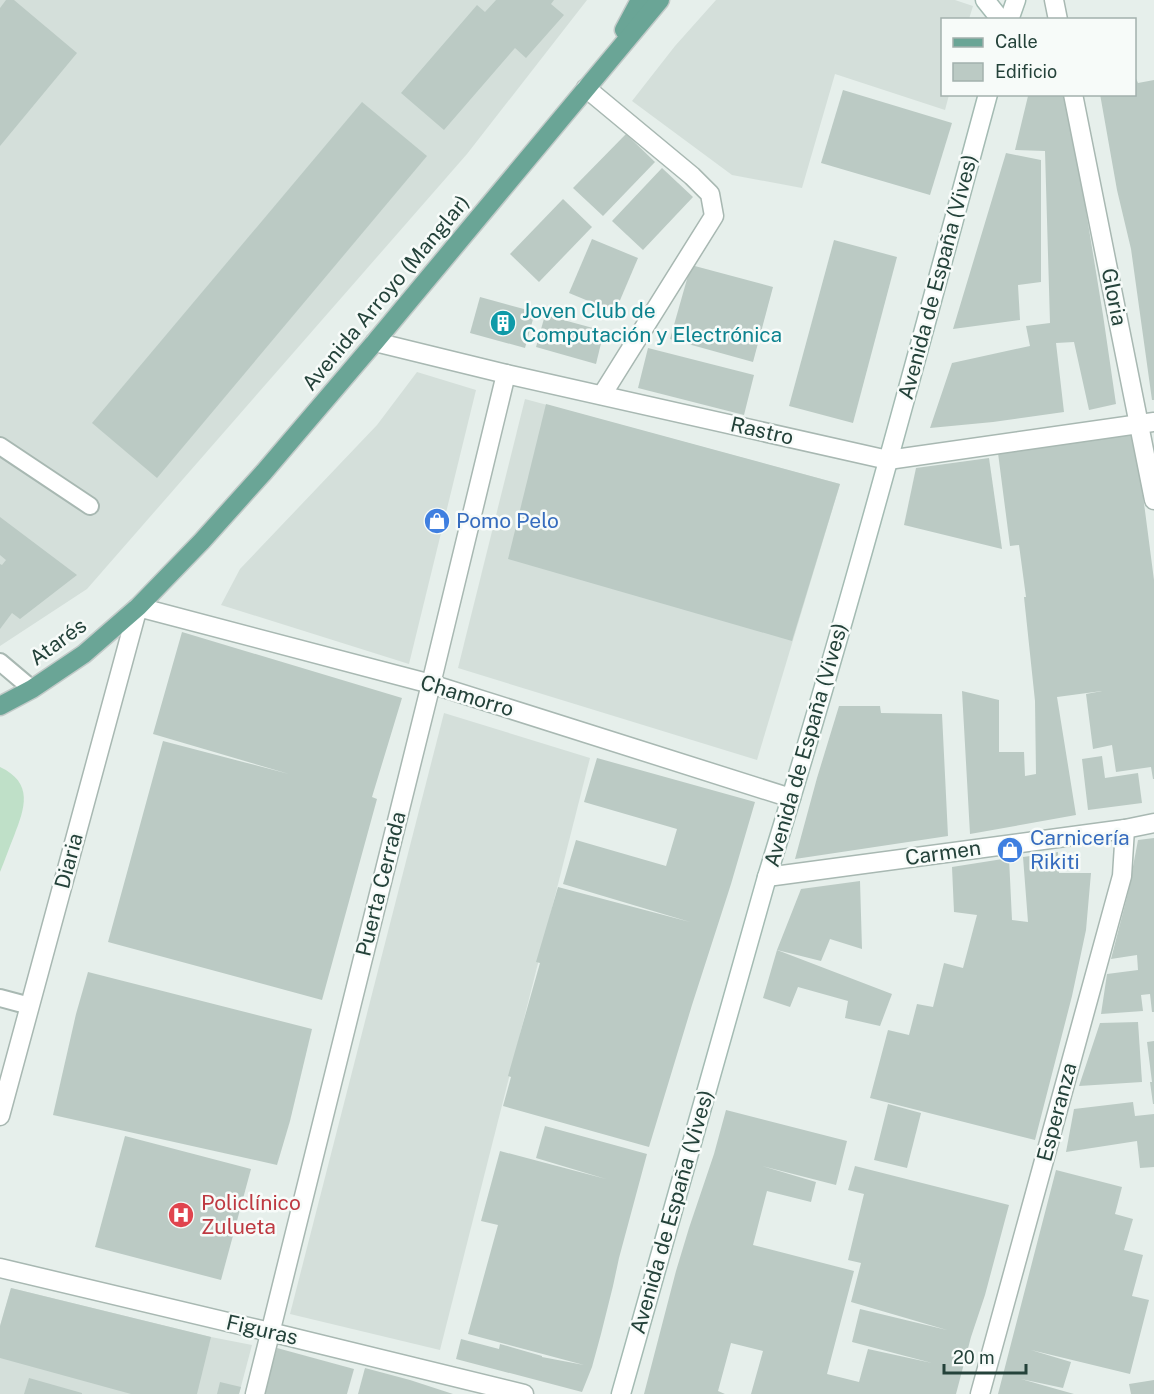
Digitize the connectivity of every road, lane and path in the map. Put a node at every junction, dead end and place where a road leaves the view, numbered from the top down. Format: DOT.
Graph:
graph roads {
  1 [pos="640,0"];
  2 [pos="660,0"];
  3 [pos="985,0"];
  4 [pos="1004,0"];
  5 [pos="1016,0"];
  6 [pos="1054,0"];
  7 [pos="999,18"];
  8 [pos="1008,18"];
  9 [pos="1009,18"];
  10 [pos="1058,18"];
  11 [pos="605,66"];
  12 [pos="586,88"];
  13 [pos="987,96"];
  14 [pos="1073,96"];
  15 [pos="375,342"];
  16 [pos="506,374"];
  17 [pos="602,395"];
  18 [pos="1147,423"];
  19 [pos="0,446"];
  20 [pos="888,460"];
  21 [pos="1154,500"];
  22 [pos="90,506"];
  23 [pos="138,607"];
  24 [pos="0,662"];
  25 [pos="431,684"];
  26 [pos="32,689"];
  27 [pos="0,706"];
  28 [pos="791,798"];
  29 [pos="1154,823"];
  30 [pos="1125,829"];
  31 [pos="767,877"];
  32 [pos="0,998"];
  33 [pos="30,1006"];
  34 [pos="0,1116"];
  35 [pos="0,1268"];
  36 [pos="270,1332"];
  37 [pos="255,1394"];
  38 [pos="524,1394"];
  39 [pos="621,1394"];
  40 [pos="980,1394"];
  1 -- 11 [label="main road"];
  2 -- 11 [label="main road, Avenida Arroyo (Manglar)"];
  3 -- 7 [label="street"];
  4 -- 8 [label="street"];
  5 -- 9 [label="street"];
  6 -- 10 [label="street"];
  11 -- 12 [label="main road, Avenida Arroyo (Manglar)"];
  12 -- 15 [label="main road, Avenida Arroyo (Manglar)"];
  12 -- 17 [label="street"];
  13 -- 20 [label="street, Avenida de España (Vives)"];
  14 -- 18 [label="street, Gloria"];
  15 -- 16 [label="street, Rastro"];
  15 -- 23 [label="main road, Avenida Arroyo (Manglar)"];
  16 -- 17 [label="street, Rastro"];
  16 -- 25 [label="street, Puerta Cerrada"];
  17 -- 20 [label="street, Rastro"];
  18 -- 20 [label="street, Rastro"];
  18 -- 21 [label="street, Gloria"];
  19 -- 22 [label="lane"];
  20 -- 28 [label="street, Avenida de España (Vives)"];
  23 -- 25 [label="street, Chamorro"];
  23 -- 26 [label="main road, Atarés"];
  23 -- 33 [label="street, Diaria"];
  24 -- 26 [label="lane"];
  25 -- 28 [label="street, Chamorro"];
  25 -- 36 [label="street, Puerta Cerrada"];
  26 -- 27 [label="main road, Atarés"];
  28 -- 31 [label="street, Avenida de España (Vives)"];
  29 -- 30 [label="street, Carmen"];
  30 -- 31 [label="street, Carmen"];
  30 -- 40 [label="street, Esperanza"];
  31 -- 39 [label="street, Avenida de España (Vives)"];
  32 -- 33 [label="lane"];
  33 -- 34 [label="street, Diaria"];
  35 -- 36 [label="street, Figuras"];
  36 -- 37 [label="street, Puerta Cerrada"];
  36 -- 38 [label="street, Figuras"];
}
